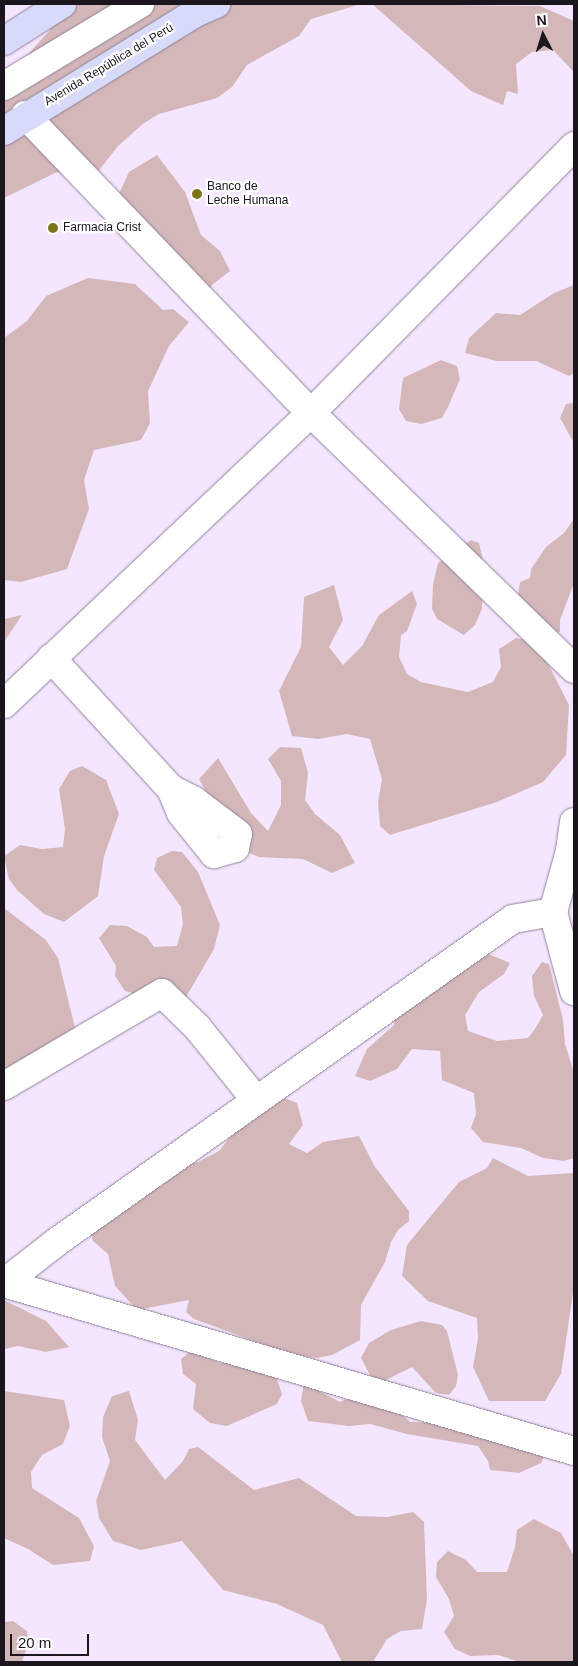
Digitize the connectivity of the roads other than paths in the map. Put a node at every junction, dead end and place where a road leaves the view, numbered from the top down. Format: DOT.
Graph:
graph roads {
  1 [pos="62,4"];
  2 [pos="140,4"];
  3 [pos="216,4"];
  4 [pos="4,41"];
  5 [pos="4,86"];
  6 [pos="14,123"];
  7 [pos="574,146"];
  8 [pos="311,413"];
  9 [pos="51,658"];
  10 [pos="574,669"];
  11 [pos="4,704"];
  12 [pos="172,789"];
  13 [pos="574,822"];
  14 [pos="553,912"];
  15 [pos="574,991"];
  16 [pos="4,1086"];
  17 [pos="256,1100"];
  18 [pos="4,1283"];
  19 [pos="574,1451"];
  1 -- 4 [label="highway"];
  2 -- 5 [label="street"];
  3 -- 6 [label="highway, Avenida República del Perú"];
  6 -- 8 [label="street"];
  7 -- 8 [label="street"];
  8 -- 9 [label="street"];
  8 -- 10 [label="street"];
  9 -- 11 [label="street"];
  9 -- 12 [label="street"];
  13 -- 14 [label="street"];
  14 -- 15 [label="street"];
  14 -- 17 [label="street"];
  16 -- 17 [label="street"];
  17 -- 18 [label="street"];
  18 -- 19 [label="street"];
}
